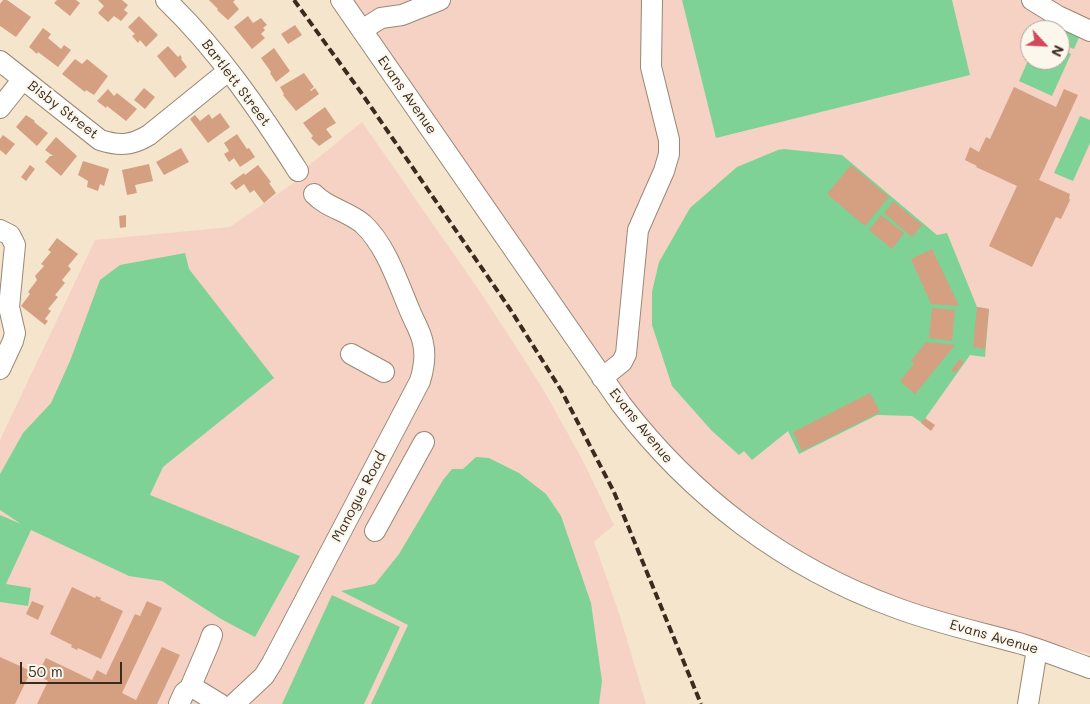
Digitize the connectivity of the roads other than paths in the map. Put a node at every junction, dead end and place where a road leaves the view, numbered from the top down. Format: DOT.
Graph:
graph roads {
  1 [pos="166,0"];
  2 [pos="341,0"];
  3 [pos="440,0"];
  4 [pos="652,0"];
  5 [pos="1035,1"];
  6 [pos="362,30"];
  7 [pos="1090,31"];
  8 [pos="0,61"];
  9 [pos="228,71"];
  10 [pos="23,79"];
  11 [pos="0,108"];
  12 [pos="298,171"];
  13 [pos="314,194"];
  14 [pos="0,230"];
  15 [pos="351,354"];
  16 [pos="0,369"];
  17 [pos="384,372"];
  18 [pos="602,378"];
  19 [pos="424,442"];
  20 [pos="375,531"];
  21 [pos="212,635"];
  22 [pos="1038,650"];
  23 [pos="1090,668"];
  24 [pos="185,696"];
  25 [pos="220,704"];
  26 [pos="234,704"];
  27 [pos="1028,704"];
  1 -- 9 [label="street, Bartlett Street"];
  2 -- 6 [label="street, Evans Avenue"];
  3 -- 6 [label="street"];
  4 -- 18 [label="street"];
  5 -- 7 [label="street"];
  6 -- 18 [label="street, Evans Avenue"];
  8 -- 10 [label="street, Bisby Street"];
  9 -- 10 [label="street, Bisby Street"];
  9 -- 12 [label="street, Bartlett Street"];
  10 -- 11 [label="street"];
  13 -- 26 [label="street, Manogue Road"];
  14 -- 16 [label="street"];
  15 -- 17 [label="street"];
  18 -- 22 [label="street, Evans Avenue"];
  19 -- 20 [label="street"];
  21 -- 24 [label="street"];
  22 -- 23 [label="street, Evans Avenue"];
  22 -- 27 [label="street"];
  24 -- 25 [label="street"];
}
